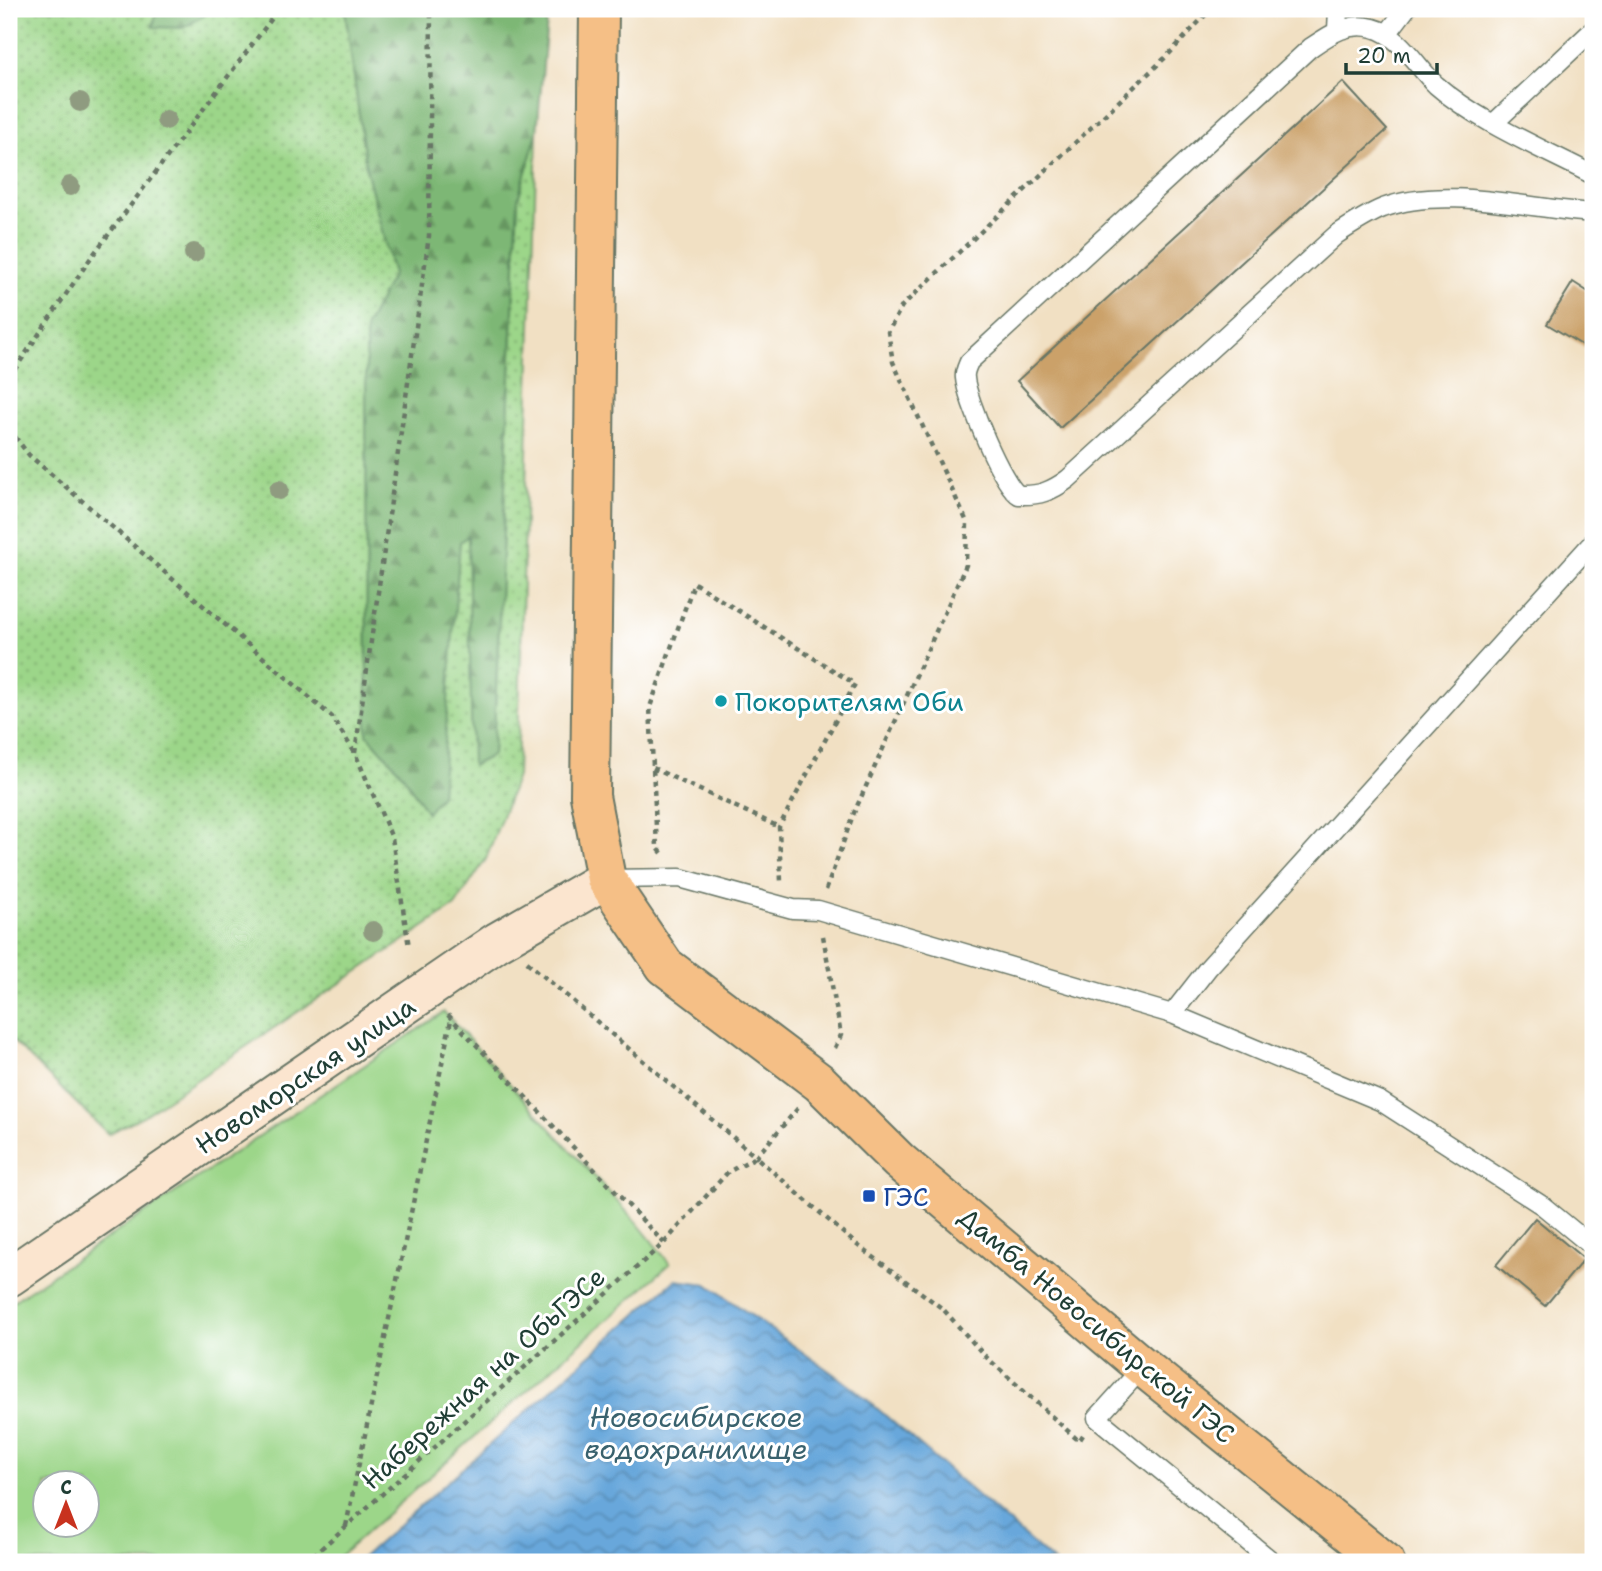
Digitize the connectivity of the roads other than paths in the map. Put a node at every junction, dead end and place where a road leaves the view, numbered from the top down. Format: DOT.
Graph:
graph roads {
  1 [pos="599,9"];
  2 [pos="1338,9"];
  3 [pos="1406,9"];
  4 [pos="1337,30"];
  5 [pos="1593,30"];
  6 [pos="1387,34"];
  7 [pos="1495,122"];
  8 [pos="1593,176"];
  9 [pos="1593,213"];
  10 [pos="1593,542"];
  11 [pos="606,879"];
  12 [pos="1172,1014"];
  13 [pos="1593,1247"];
  14 [pos="9,1277"];
  15 [pos="1143,1367"];
  16 [pos="1273,1562"];
  17 [pos="1385,1562"];
  1 -- 11 [label="highway"];
  2 -- 4 [label="lane"];
  3 -- 6 [label="lane"];
  4 -- 6 [label="lane"];
  4 -- 9 [label="lane"];
  5 -- 7 [label="lane"];
  6 -- 7 [label="lane"];
  7 -- 8 [label="lane"];
  10 -- 12 [label="lane"];
  11 -- 12 [label="lane"];
  11 -- 14 [label="street, Новоморская улица"];
  11 -- 15 [label="highway, Дамба Новосибирской ГЭС"];
  12 -- 13 [label="lane"];
  15 -- 16 [label="lane"];
  15 -- 17 [label="highway, Дамба Новосибирской ГЭС"];
}
